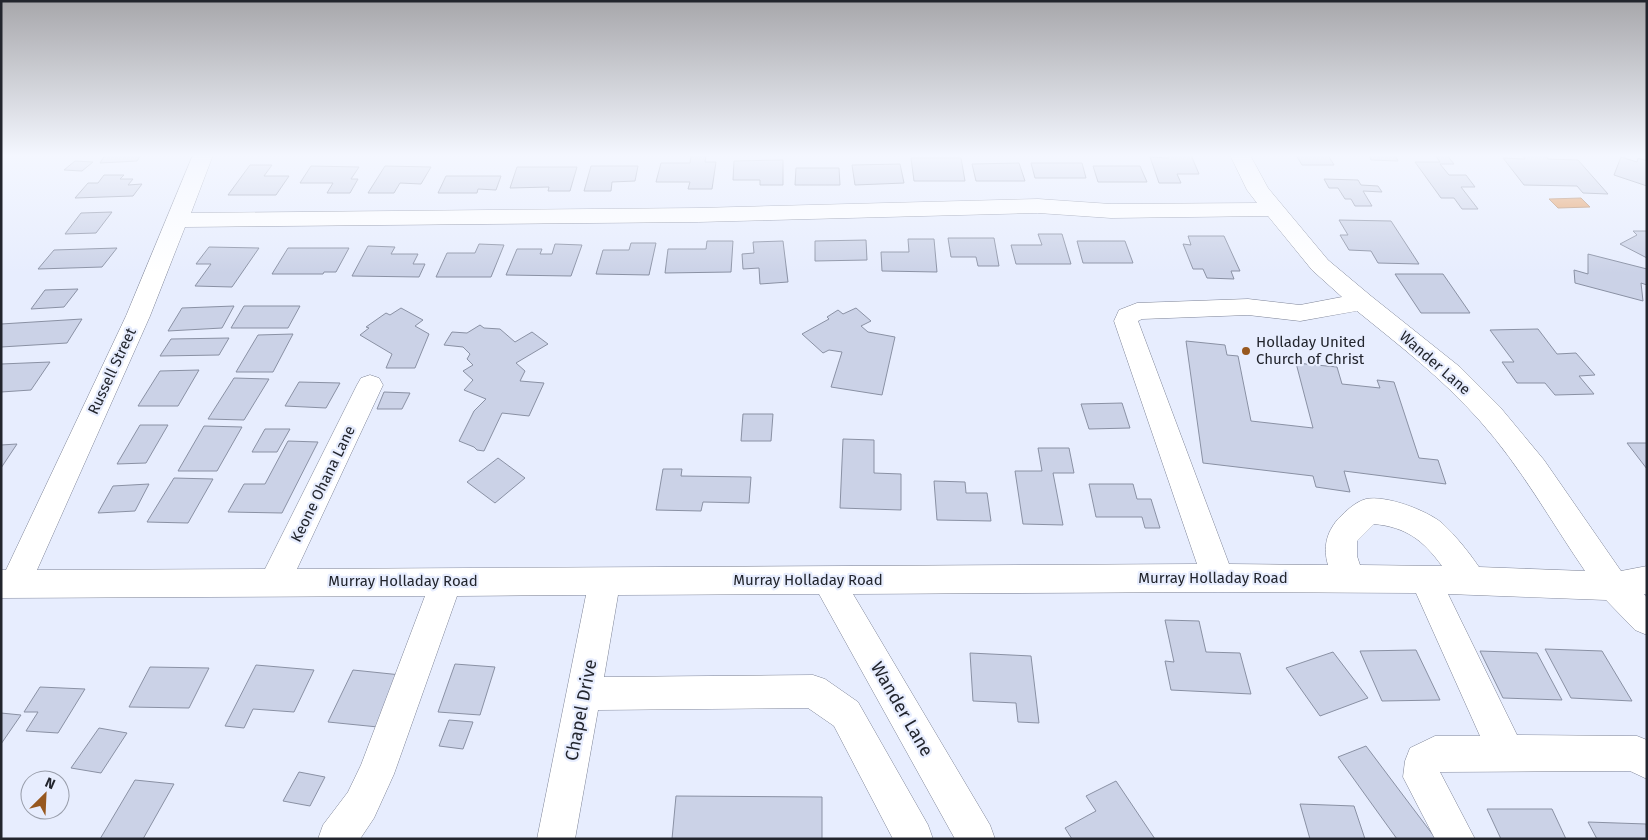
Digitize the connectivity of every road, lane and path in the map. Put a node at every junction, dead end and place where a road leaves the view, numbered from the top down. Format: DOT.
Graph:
graph roads {
  1 [pos="188,194"];
  2 [pos="1261,194"];
  3 [pos="1273,209"];
  4 [pos="178,220"];
  5 [pos="1341,306"];
  6 [pos="370,386"];
  7 [pos="1218,578"];
  8 [pos="1348,578"];
  9 [pos="1425,579"];
  10 [pos="604,580"];
  11 [pos="828,580"];
  12 [pos="1471,580"];
  13 [pos="1647,580"];
  14 [pos="446,581"];
  15 [pos="275,582"];
  16 [pos="8,584"];
  17 [pos="1614,586"];
  18 [pos="1647,620"];
  19 [pos="584,694"];
  20 [pos="1507,754"];
  21 [pos="1647,761"];
  22 [pos="337,839"];
  23 [pos="556,839"];
  24 [pos="914,839"];
  25 [pos="976,839"];
  26 [pos="1456,839"];
  1 -- 4 [label="street, Russell Street"];
  2 -- 3 [label="street, Wander Lane"];
  3 -- 4 [label="street"];
  3 -- 5 [label="street, Wander Lane"];
  4 -- 16 [label="street, Russell Street"];
  5 -- 7 [label="street"];
  5 -- 17 [label="street, Wander Lane"];
  6 -- 15 [label="street, Keone Ohana Lane"];
  7 -- 8 [label="street, Murray Holladay Road"];
  7 -- 11 [label="street, Murray Holladay Road"];
  8 -- 9 [label="street, Murray Holladay Road"];
  8 -- 12 [label="street"];
  9 -- 12 [label="street, Murray Holladay Road"];
  9 -- 20 [label="street"];
  10 -- 11 [label="street, Murray Holladay Road"];
  10 -- 14 [label="street, Murray Holladay Road"];
  10 -- 19 [label="street, Chapel Drive"];
  11 -- 25 [label="street, Wander Lane"];
  12 -- 17 [label="street, Murray Holladay Road"];
  13 -- 17 [label="street, Murray Holladay Road"];
  14 -- 15 [label="street, Murray Holladay Road"];
  14 -- 22 [label="street"];
  15 -- 16 [label="street, Murray Holladay Road"];
  17 -- 18 [label="street, Wander Lane"];
  19 -- 23 [label="street, Chapel Drive"];
  19 -- 24 [label="street"];
  20 -- 21 [label="street"];
  20 -- 26 [label="street"];
}
